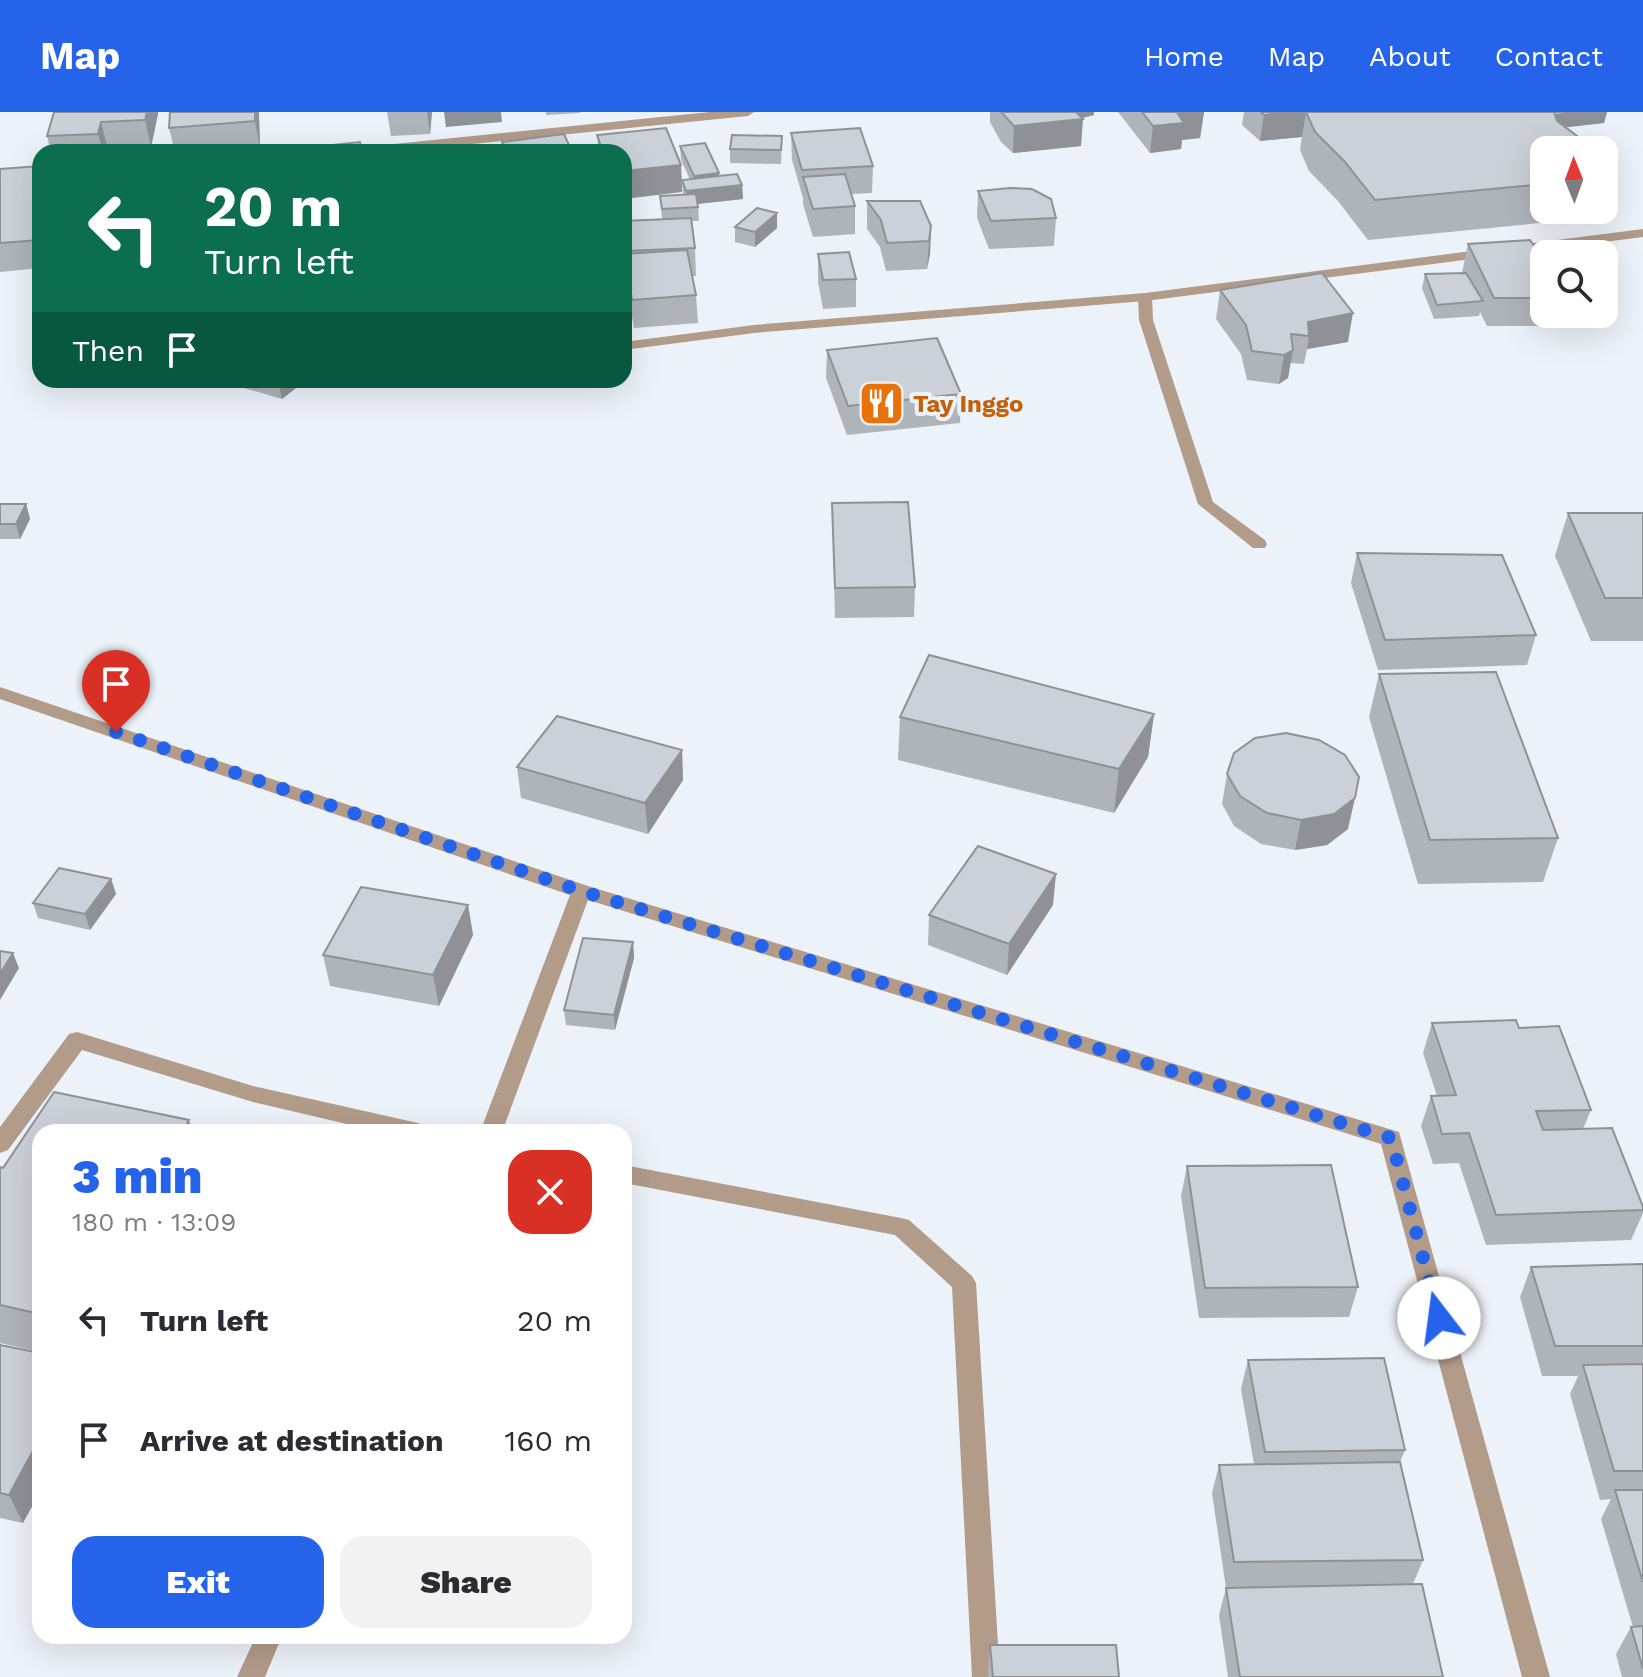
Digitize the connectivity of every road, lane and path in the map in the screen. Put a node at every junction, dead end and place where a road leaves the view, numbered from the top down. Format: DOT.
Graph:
graph roads {
  1 [pos="748,112"];
  2 [pos="433,144"];
  3 [pos="1643,233"];
  4 [pos="1145,297"];
  5 [pos="632,345"];
  6 [pos="1259,544"];
  7 [pos="0,693"];
  8 [pos="581,891"];
  9 [pos="383,1124"];
  10 [pos="494,1124"];
  11 [pos="0,1144"];
  12 [pos="632,1176"];
  13 [pos="265,1644"];
  14 [pos="251,1677"];
  15 [pos="986,1677"];
  16 [pos="1536,1677"];
  1 -- 2 [label="street"];
  3 -- 4 [label="street"];
  4 -- 5 [label="street"];
  4 -- 6 [label="street"];
  7 -- 8 [label="street"];
  8 -- 10 [label="street"];
  8 -- 16 [label="street"];
  9 -- 11 [label="street"];
  12 -- 15 [label="street"];
  13 -- 14 [label="street"];
}
